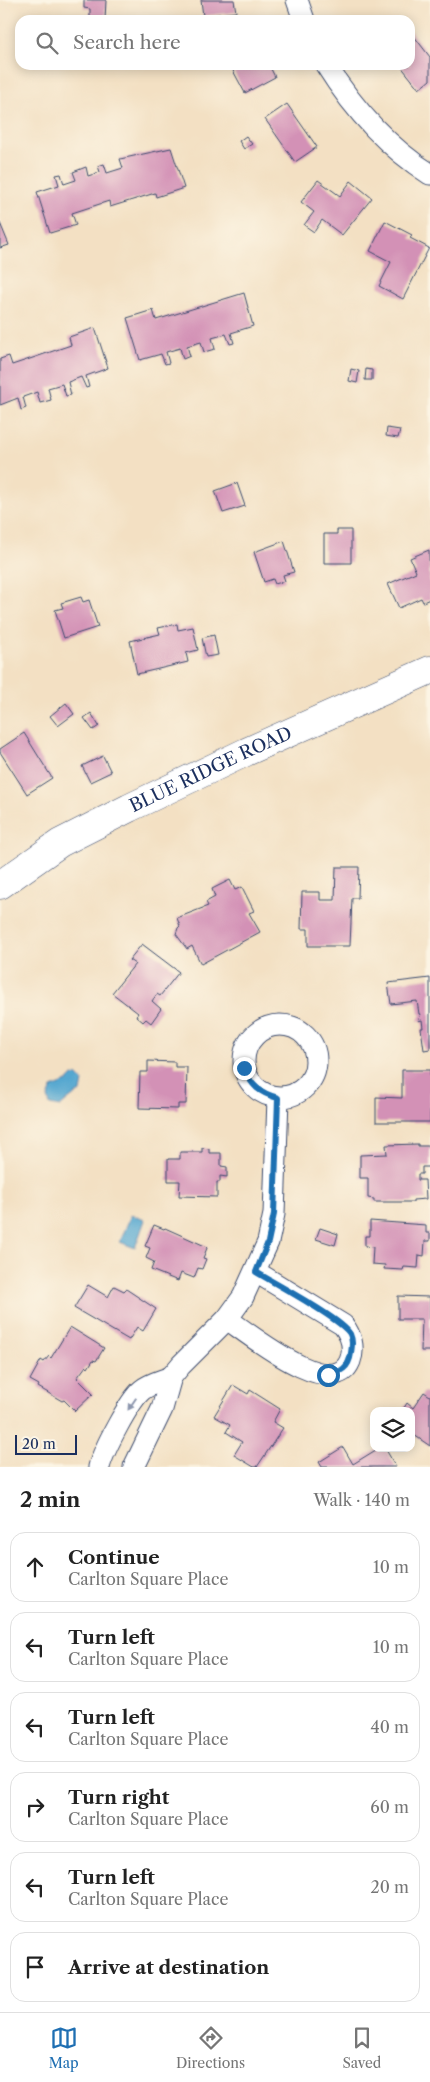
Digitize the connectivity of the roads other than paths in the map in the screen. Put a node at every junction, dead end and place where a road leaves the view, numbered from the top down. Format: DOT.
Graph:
graph roads {
  1 [pos="297,0"];
  2 [pos="302,15"];
  3 [pos="330,70"];
  4 [pos="430,174"];
  5 [pos="430,670"];
  6 [pos="2,877"];
  7 [pos="278,1098"];
  8 [pos="256,1272"];
  9 [pos="228,1319"];
  10 [pos="170,1377"];
  11 [pos="99,1467"];
  12 [pos="134,1467"];
  1 -- 2 [label="street"];
  3 -- 4 [label="street"];
  5 -- 6 [label="main road, BLUE RIDGE ROAD"];
  7 -- 8 [label="street"];
  8 -- 9 [label="street"];
  8 -- 9 [label="street"];
  9 -- 10 [label="street"];
  10 -- 11 [label="street, one-way"];
  10 -- 12 [label="street"];
}
